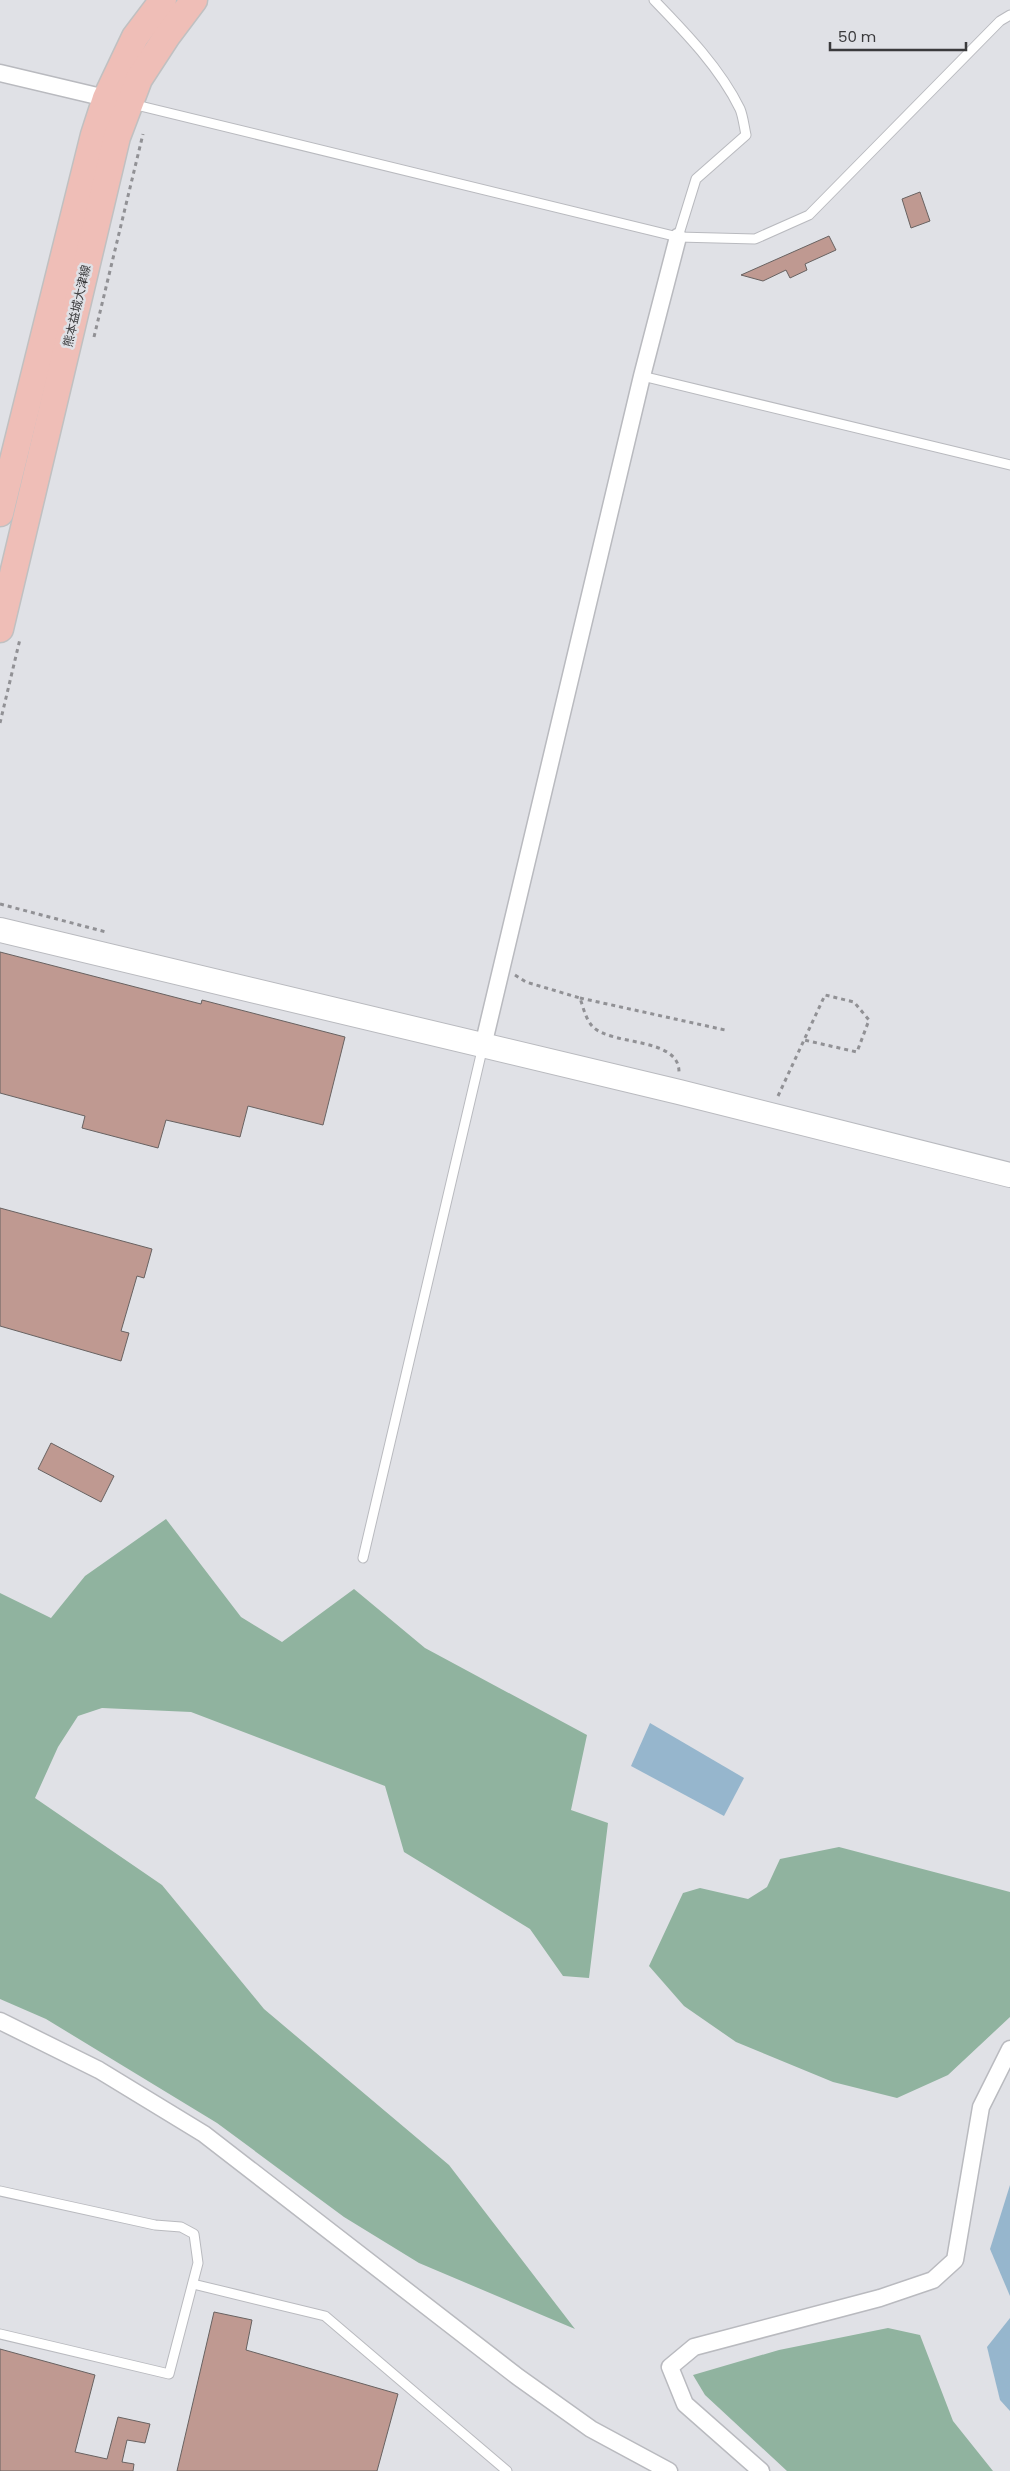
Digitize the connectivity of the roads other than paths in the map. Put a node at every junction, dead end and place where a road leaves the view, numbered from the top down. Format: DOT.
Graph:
graph roads {
  1 [pos="163,0"];
  2 [pos="194,0"];
  3 [pos="654,0"];
  4 [pos="1010,15"];
  5 [pos="0,72"];
  6 [pos="128,103"];
  7 [pos="678,237"];
  8 [pos="642,376"];
  9 [pos="1010,465"];
  10 [pos="0,513"];
  11 [pos="10,633"];
  12 [pos="0,930"];
  13 [pos="483,1046"];
  14 [pos="1010,1175"];
  15 [pos="363,1558"];
  16 [pos="0,2022"];
  17 [pos="1010,2049"];
  18 [pos="0,2191"];
  19 [pos="193,2284"];
  20 [pos="0,2334"];
  21 [pos="507,2471"];
  22 [pos="669,2471"];
  23 [pos="762,2471"];
  1 -- 6 [label="main road, 熊本益城大津線"];
  2 -- 6 [label="main road, 熊本益城大津線"];
  3 -- 7 [label="lane"];
  4 -- 7 [label="lane"];
  5 -- 6 [label="street"];
  6 -- 7 [label="lane"];
  6 -- 10 [label="main road, 熊本益城大津線"];
  6 -- 11 [label="main road, 熊本益城大津線"];
  7 -- 8 [label="street"];
  8 -- 9 [label="lane"];
  8 -- 13 [label="street"];
  12 -- 13 [label="street"];
  13 -- 14 [label="street"];
  13 -- 15 [label="lane"];
  16 -- 22 [label="street"];
  17 -- 23 [label="street"];
  18 -- 19 [label="lane"];
  19 -- 20 [label="lane"];
  19 -- 21 [label="lane"];
}
